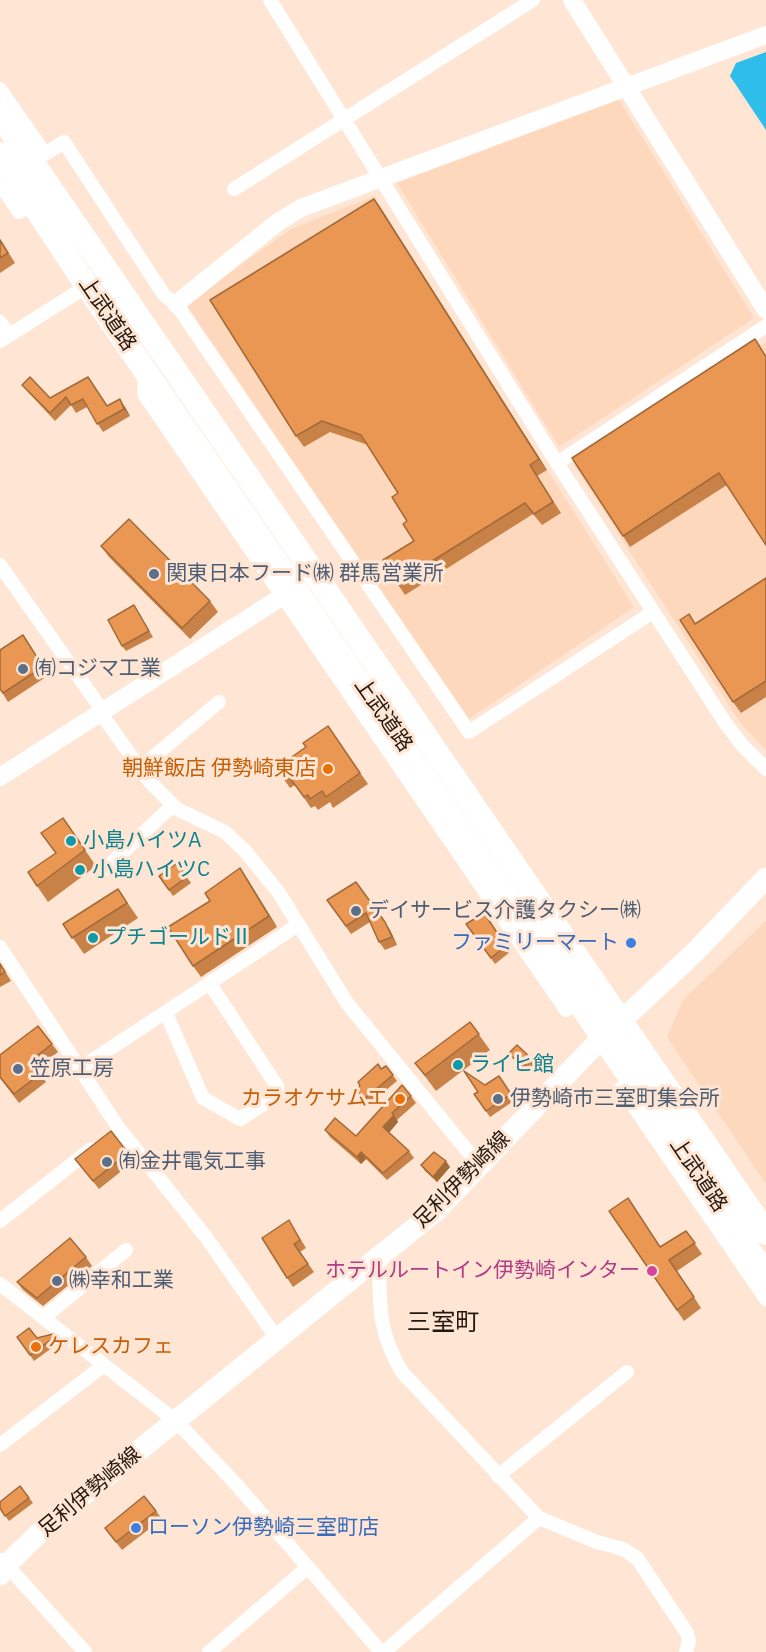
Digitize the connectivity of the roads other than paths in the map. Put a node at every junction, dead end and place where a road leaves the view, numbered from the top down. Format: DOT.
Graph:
graph roads {
  1 [pos="270,0"];
  2 [pos="532,0"];
  3 [pos="572,0"];
  4 [pos="766,35"];
  5 [pos="627,87"];
  6 [pos="0,89"];
  7 [pos="0,115"];
  8 [pos="344,119"];
  9 [pos="0,154"];
  10 [pos="380,178"];
  11 [pos="0,184"];
  12 [pos="234,189"];
  13 [pos="34,203"];
  14 [pos="87,286"];
  15 [pos="176,304"];
  16 [pos="766,310"];
  17 [pos="0,322"];
  18 [pos="766,326"];
  19 [pos="5,338"];
  20 [pos="145,370"];
  21 [pos="557,463"];
  22 [pos="0,565"];
  23 [pos="283,596"];
  24 [pos="653,612"];
  25 [pos="219,702"];
  26 [pos="101,711"];
  27 [pos="140,768"];
  28 [pos="766,769"];
  29 [pos="0,777"];
  30 [pos="173,805"];
  31 [pos="103,871"];
  32 [pos="766,878"];
  33 [pos="493,905"];
  34 [pos="520,914"];
  35 [pos="298,924"];
  36 [pos="0,946"];
  37 [pos="210,984"];
  38 [pos="566,1010"];
  39 [pos="166,1013"];
  40 [pos="613,1030"];
  41 [pos="79,1069"];
  42 [pos="621,1088"];
  43 [pos="109,1134"];
  44 [pos="478,1164"];
  45 [pos="699,1176"];
  46 [pos="699,1201"];
  47 [pos="0,1221"];
  48 [pos="766,1233"];
  49 [pos="126,1250"];
  50 [pos="379,1258"];
  51 [pos="766,1275"];
  52 [pos="0,1284"];
  53 [pos="766,1299"];
  54 [pos="43,1318"];
  55 [pos="278,1340"];
  56 [pos="104,1365"];
  57 [pos="627,1372"];
  58 [pos="176,1421"];
  59 [pos="0,1445"];
  60 [pos="498,1476"];
  61 [pos="539,1518"];
  62 [pos="2,1566"];
  63 [pos="308,1568"];
  64 [pos="85,1652"];
  65 [pos="209,1652"];
  66 [pos="382,1652"];
  67 [pos="686,1652"];
  1 -- 8 [label="street"];
  2 -- 8 [label="street"];
  3 -- 5 [label="street"];
  4 -- 5 [label="street"];
  5 -- 10 [label="street"];
  5 -- 16 [label="street"];
  6 -- 15 [label="street"];
  7 -- 40 [label="highway, 上武道路"];
  8 -- 10 [label="street"];
  8 -- 12 [label="street"];
  9 -- 13 [label="highway, 上武道路"];
  10 -- 15 [label="street"];
  10 -- 21 [label="street"];
  11 -- 13 [label="street"];
  13 -- 14 [label="highway, 上武道路"];
  14 -- 19 [label="street"];
  14 -- 20 [label="highway, 上武道路"];
  15 -- 24 [label="street"];
  17 -- 19 [label="street"];
  18 -- 21 [label="street"];
  20 -- 23 [label="street"];
  20 -- 34 [label="highway, 上武道路"];
  21 -- 24 [label="street"];
  22 -- 26 [label="street"];
  23 -- 26 [label="street"];
  23 -- 33 [label="street"];
  24 -- 28 [label="street"];
  25 -- 27 [label="street"];
  26 -- 27 [label="street"];
  26 -- 29 [label="street"];
  27 -- 30 [label="street"];
  30 -- 31 [label="street"];
  30 -- 35 [label="street"];
  32 -- 40 [label="main road, 足利伊勢崎線"];
  33 -- 34 [label="street"];
  33 -- 38 [label="street"];
  34 -- 40 [label="highway, 上武道路"];
  35 -- 37 [label="street"];
  35 -- 44 [label="street"];
  36 -- 41 [label="street"];
  37 -- 39 [label="street"];
  37 -- 39 [label="street"];
  39 -- 41 [label="street"];
  40 -- 44 [label="main road, 足利伊勢崎線"];
  40 -- 45 [label="highway, 上武道路"];
  40 -- 48 [label="highway, 上武道路"];
  41 -- 43 [label="street"];
  42 -- 46 [label="street"];
  43 -- 47 [label="street"];
  43 -- 55 [label="street"];
  44 -- 50 [label="main road, 足利伊勢崎線"];
  45 -- 46 [label="street"];
  45 -- 51 [label="highway, 上武道路"];
  46 -- 53 [label="street"];
  49 -- 54 [label="street"];
  50 -- 55 [label="main road, 足利伊勢崎線"];
  50 -- 60 [label="street"];
  52 -- 54 [label="street"];
  54 -- 56 [label="street"];
  55 -- 58 [label="main road, 足利伊勢崎線"];
  56 -- 58 [label="street"];
  56 -- 59 [label="street"];
  57 -- 60 [label="street"];
  58 -- 62 [label="main road, 足利伊勢崎線"];
  58 -- 63 [label="street"];
  60 -- 61 [label="street"];
  61 -- 66 [label="street"];
  61 -- 67 [label="street"];
  62 -- 64 [label="street"];
  63 -- 65 [label="street"];
  63 -- 66 [label="street"];
}
